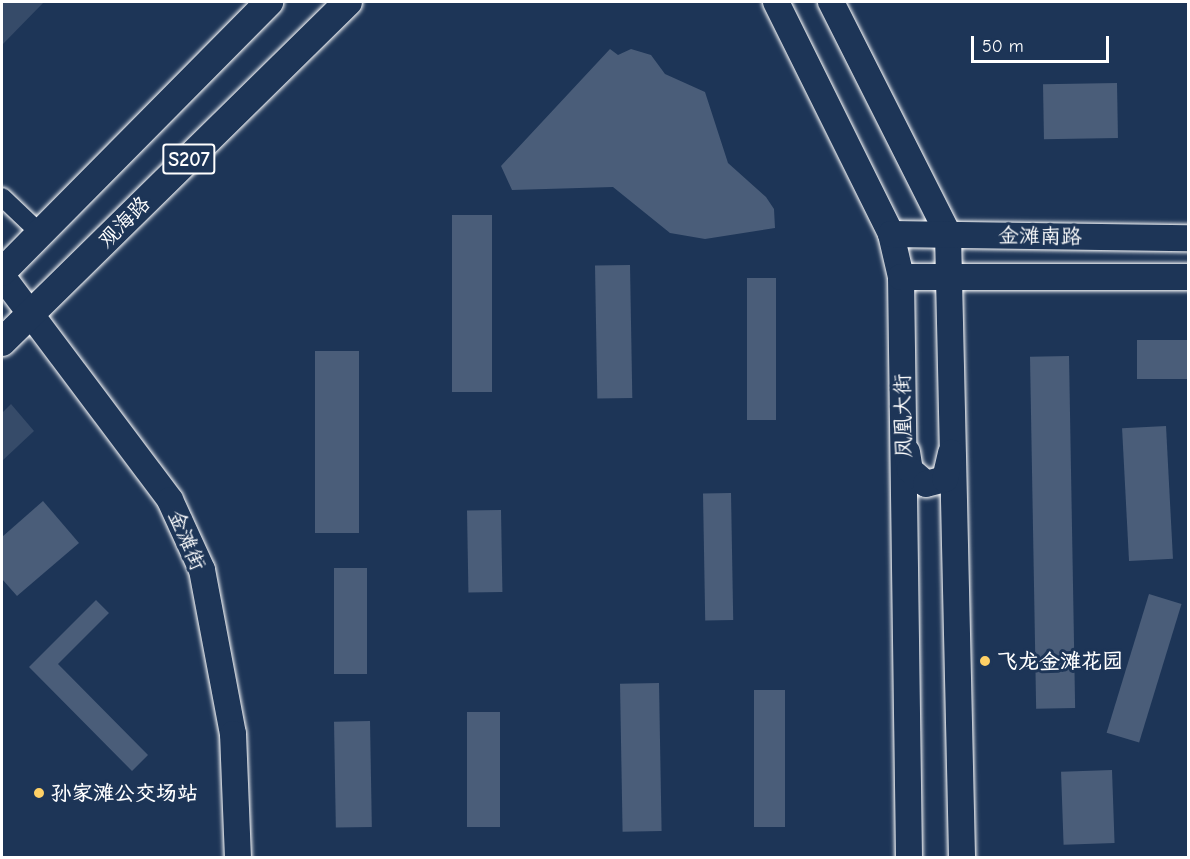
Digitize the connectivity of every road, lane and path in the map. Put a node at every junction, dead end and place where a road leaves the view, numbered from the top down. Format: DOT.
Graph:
graph roads {
  1 [pos="269,2"];
  2 [pos="348,2"];
  3 [pos="776,2"];
  4 [pos="831,2"];
  5 [pos="2,197"];
  6 [pos="40,233"];
  7 [pos="891,234"];
  8 [pos="948,234"];
  9 [pos="1188,238"];
  10 [pos="2,274"];
  11 [pos="952,276"];
  12 [pos="901,277"];
  13 [pos="1188,277"];
  14 [pos="28,316"];
  15 [pos="2,342"];
  16 [pos="954,418"];
  17 [pos="903,425"];
  18 [pos="238,858"];
  19 [pos="909,858"];
  20 [pos="962,858"];
  1 -- 6 [label="main road, S207"];
  2 -- 14 [label="main road, 观海路 / S207"];
  3 -- 7 [label="main road, 凤凰大街"];
  4 -- 8 [label="main road"];
  5 -- 6 [label="street"];
  6 -- 10 [label="main road, S207"];
  7 -- 8 [label="main road, 金滩南路"];
  7 -- 12 [label="main road, 凤凰大街"];
  8 -- 9 [label="main road, 金滩南路"];
  8 -- 11 [label="main road"];
  10 -- 14 [label="main road, 金滩街"];
  11 -- 12 [label="main road, 金滩南路"];
  11 -- 13 [label="main road, 金滩南路"];
  11 -- 16 [label="main road"];
  12 -- 17 [label="main road, 凤凰大街"];
  14 -- 15 [label="main road, 观海路 / S207"];
  14 -- 18 [label="main road, 金滩街"];
  16 -- 17 [label="main road"];
  16 -- 20 [label="main road"];
  17 -- 19 [label="main road, 凤凰大街"];
}
